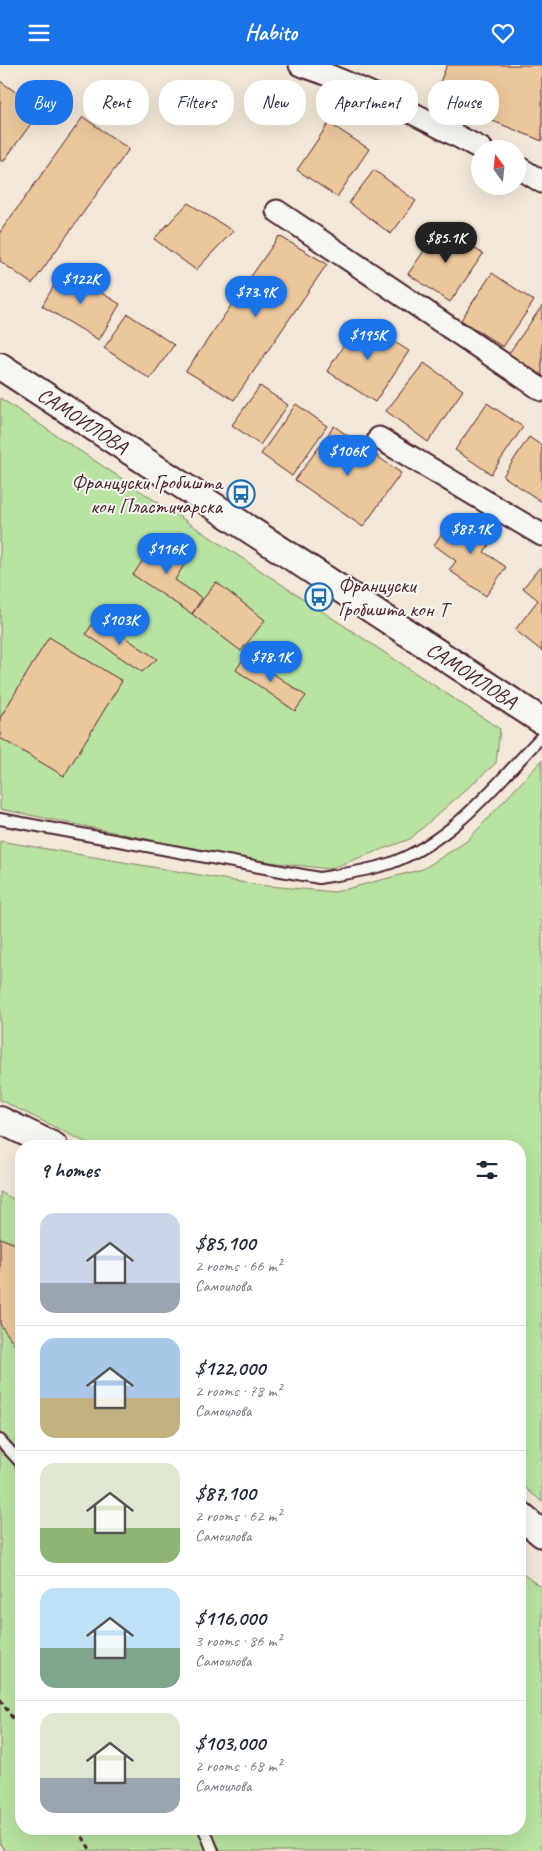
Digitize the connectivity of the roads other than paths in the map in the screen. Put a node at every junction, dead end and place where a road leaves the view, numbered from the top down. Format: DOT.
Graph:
graph roads {
  1 [pos="300,65"];
  2 [pos="471,143"];
  3 [pos="526,172"];
  4 [pos="542,182"];
  5 [pos="277,211"];
  6 [pos="0,366"];
  7 [pos="542,390"];
  8 [pos="379,438"];
  9 [pos="542,535"];
  10 [pos="542,721"];
  11 [pos="542,736"];
  12 [pos="0,819"];
  13 [pos="0,1120"];
  14 [pos="42,1140"];
  15 [pos="0,1440"];
  16 [pos="15,1456"];
  17 [pos="526,1520"];
  18 [pos="542,1534"];
  19 [pos="206,1835"];
  20 [pos="213,1851"];
  1 -- 2 [label="street"];
  3 -- 4 [label="street"];
  5 -- 7 [label="street"];
  6 -- 10 [label="street, САМОИЛОВА"];
  8 -- 9 [label="street"];
  11 -- 12 [label="lane"];
  13 -- 14 [label="street"];
  15 -- 16 [label="lane"];
  17 -- 18 [label="street"];
  19 -- 20 [label="lane"];
}
